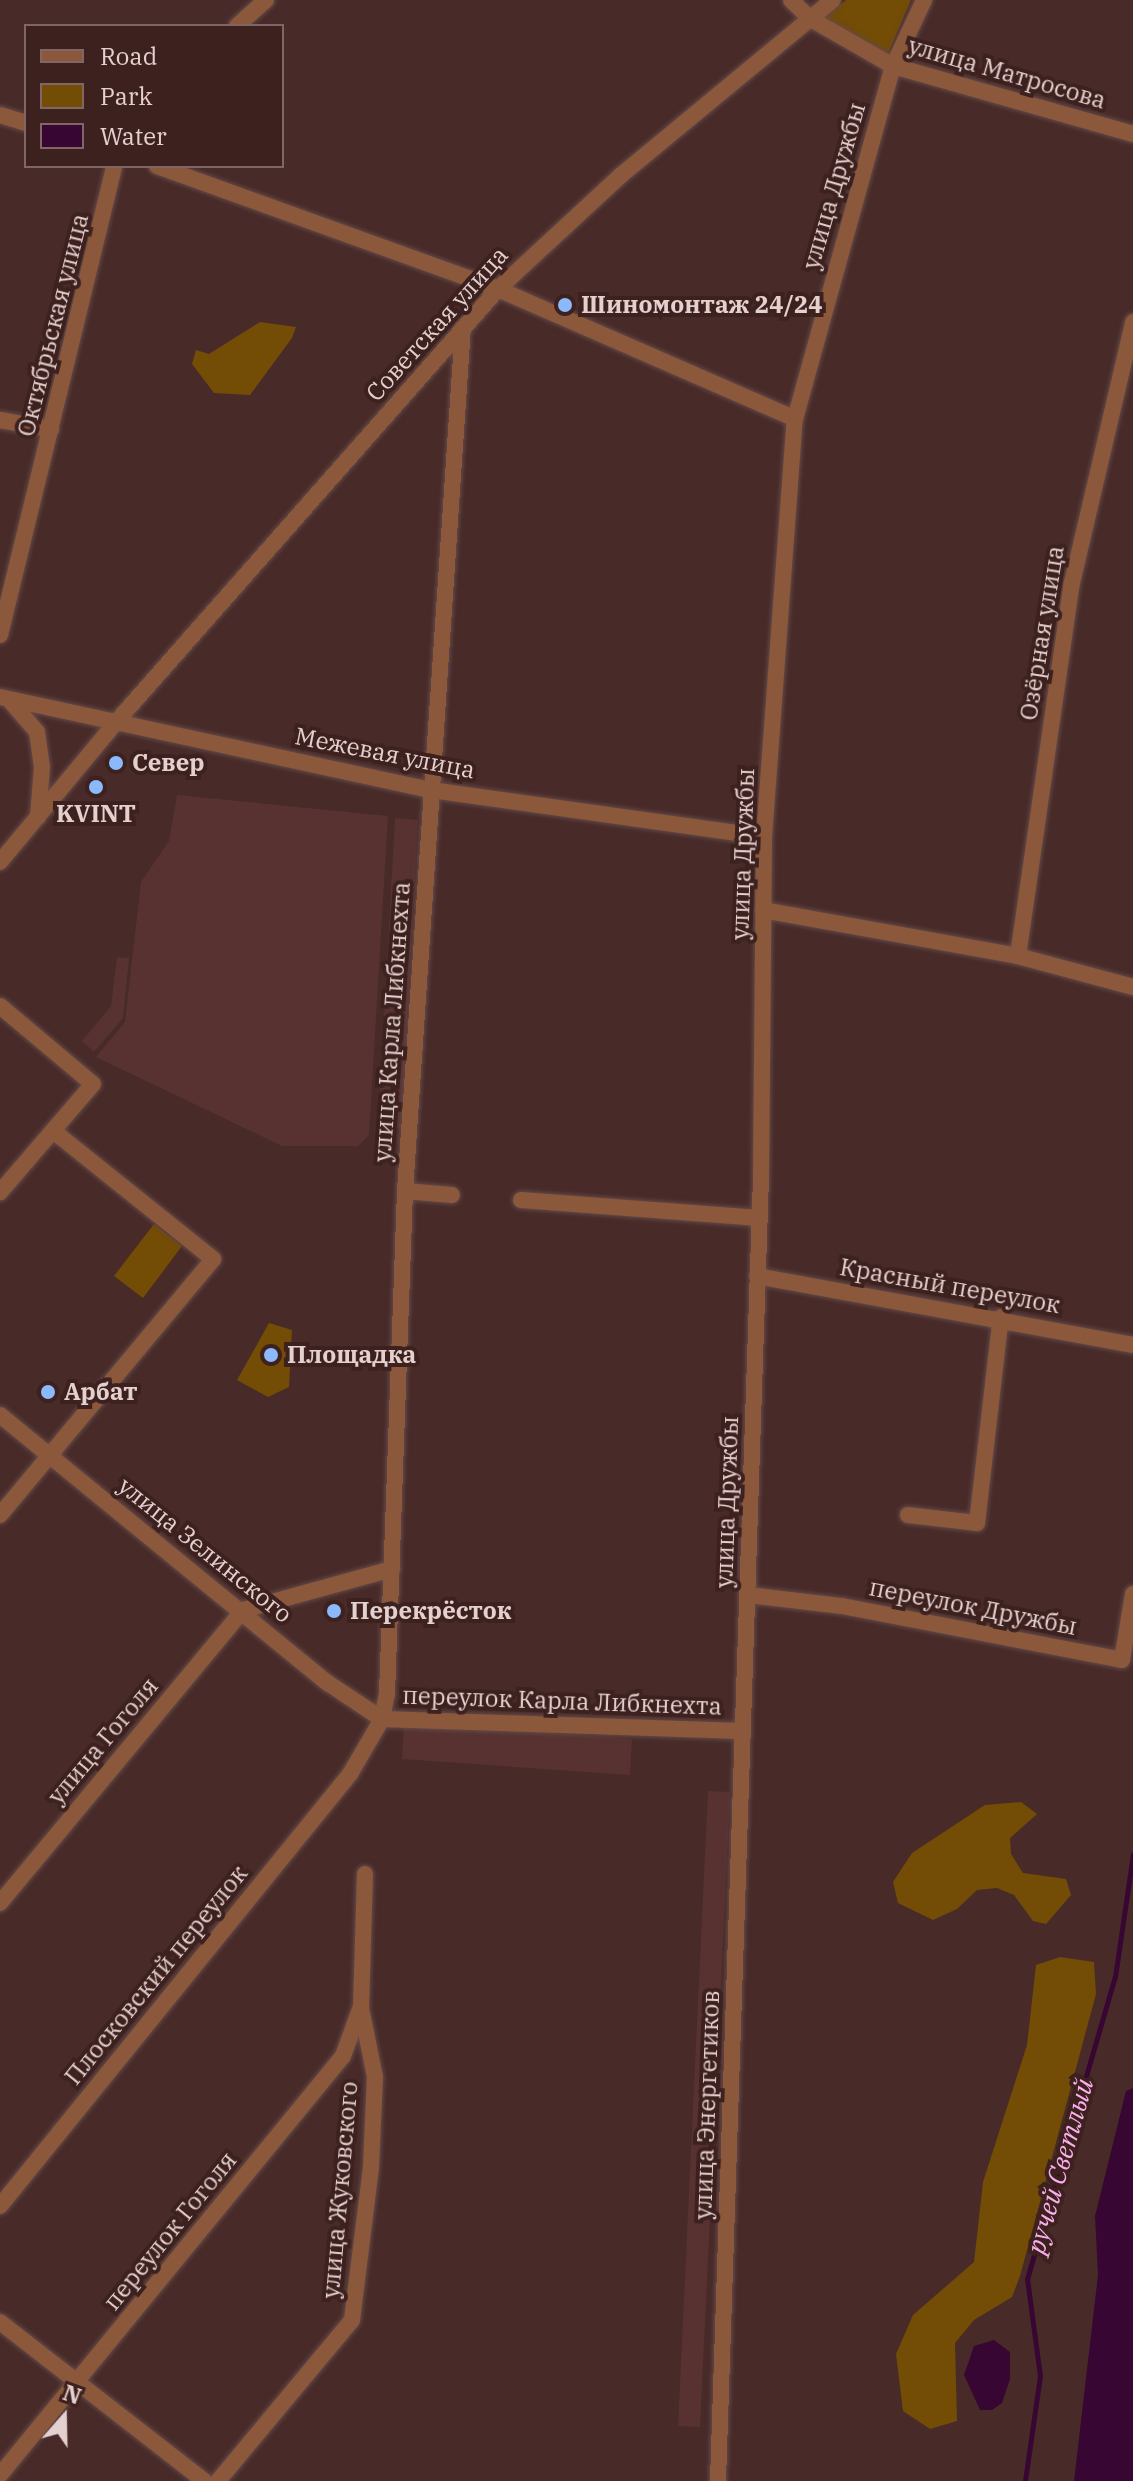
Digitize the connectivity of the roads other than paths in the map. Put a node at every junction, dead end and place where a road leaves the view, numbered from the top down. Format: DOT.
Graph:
graph roads {
  1 [pos="266,0"];
  2 [pos="791,0"];
  3 [pos="833,0"];
  4 [pos="924,0"];
  5 [pos="811,19"];
  6 [pos="239,24"];
  7 [pos="893,66"];
  8 [pos="0,115"];
  9 [pos="24,122"];
  10 [pos="1133,134"];
  11 [pos="114,168"];
  12 [pos="163,168"];
  13 [pos="498,289"];
  14 [pos="1133,322"];
  15 [pos="463,328"];
  16 [pos="795,419"];
  17 [pos="0,420"];
  18 [pos="51,429"];
  19 [pos="0,635"];
  20 [pos="4,698"];
  21 [pos="117,721"];
  22 [pos="431,790"];
  23 [pos="38,817"];
  24 [pos="764,837"];
  25 [pos="0,862"];
  26 [pos="763,910"];
  27 [pos="1018,956"];
  28 [pos="1133,987"];
  29 [pos="0,1006"];
  30 [pos="53,1131"];
  31 [pos="405,1191"];
  32 [pos="0,1192"];
  33 [pos="452,1195"];
  34 [pos="521,1200"];
  35 [pos="759,1218"];
  36 [pos="757,1276"];
  37 [pos="1001,1317"];
  38 [pos="1133,1345"];
  39 [pos="0,1415"];
  40 [pos="50,1455"];
  41 [pos="0,1515"];
  42 [pos="908,1515"];
  43 [pos="392,1569"];
  44 [pos="1133,1594"];
  45 [pos="748,1595"];
  46 [pos="243,1610"];
  47 [pos="382,1719"];
  48 [pos="741,1731"];
  49 [pos="365,1874"];
  50 [pos="0,1903"];
  51 [pos="361,2008"];
  52 [pos="0,2206"];
  53 [pos="0,2322"];
  54 [pos="76,2384"];
  55 [pos="0,2475"];
  56 [pos="204,2481"];
  57 [pos="218,2481"];
  58 [pos="718,2481"];
  1 -- 6 [label="street"];
  2 -- 5 [label="street, улица Матросова"];
  3 -- 5 [label="street, Советская улица"];
  4 -- 7 [label="street, улица Дружбы"];
  5 -- 7 [label="street, улица Матросова"];
  5 -- 13 [label="street, Советская улица"];
  7 -- 10 [label="street, улица Матросова"];
  7 -- 16 [label="street, улица Дружбы"];
  8 -- 9 [label="street"];
  11 -- 18 [label="street, Октябрьская улица"];
  12 -- 13 [label="street"];
  13 -- 15 [label="street, Советская улица"];
  13 -- 16 [label="street"];
  14 -- 27 [label="street, Озёрная улица"];
  15 -- 21 [label="street, Советская улица"];
  15 -- 22 [label="street, улица Карла Либкнехта"];
  16 -- 24 [label="street, улица Дружбы"];
  17 -- 18 [label="street"];
  18 -- 19 [label="street, Октябрьская улица"];
  20 -- 21 [label="street, Межевая улица"];
  20 -- 23 [label="street"];
  21 -- 22 [label="street, Межевая улица"];
  21 -- 23 [label="street, Советская улица"];
  22 -- 24 [label="street, Межевая улица"];
  22 -- 31 [label="street, улица Карла Либкнехта"];
  23 -- 25 [label="street, Советская улица"];
  24 -- 26 [label="street, улица Дружбы"];
  26 -- 27 [label="street"];
  26 -- 35 [label="street, улица Дружбы"];
  27 -- 28 [label="street"];
  29 -- 30 [label="street"];
  30 -- 32 [label="street"];
  30 -- 40 [label="street"];
  31 -- 33 [label="street"];
  31 -- 43 [label="street, улица Карла Либкнехта"];
  34 -- 35 [label="street"];
  35 -- 36 [label="street, улица Дружбы"];
  36 -- 37 [label="street, Красный переулок"];
  36 -- 45 [label="street, улица Дружбы"];
  37 -- 38 [label="street, Красный переулок"];
  37 -- 42 [label="street"];
  39 -- 40 [label="street, улица Зелинского"];
  40 -- 41 [label="street"];
  40 -- 46 [label="street, улица Зелинского"];
  43 -- 46 [label="street"];
  43 -- 47 [label="street, улица Карла Либкнехта"];
  44 -- 45 [label="street, переулок Дружбы"];
  45 -- 48 [label="street, улица Дружбы"];
  46 -- 47 [label="street, улица Зелинского"];
  46 -- 50 [label="street, улица Гоголя"];
  47 -- 48 [label="street, переулок Карла Либкнехта"];
  47 -- 52 [label="street, Плосковский переулок"];
  48 -- 58 [label="street, улица Энергетиков"];
  49 -- 51 [label="street, улица Жуковского"];
  51 -- 54 [label="street, переулок Гоголя"];
  51 -- 57 [label="street, улица Жуковского"];
  53 -- 54 [label="street"];
  54 -- 55 [label="street, переулок Гоголя"];
  54 -- 56 [label="street"];
}
